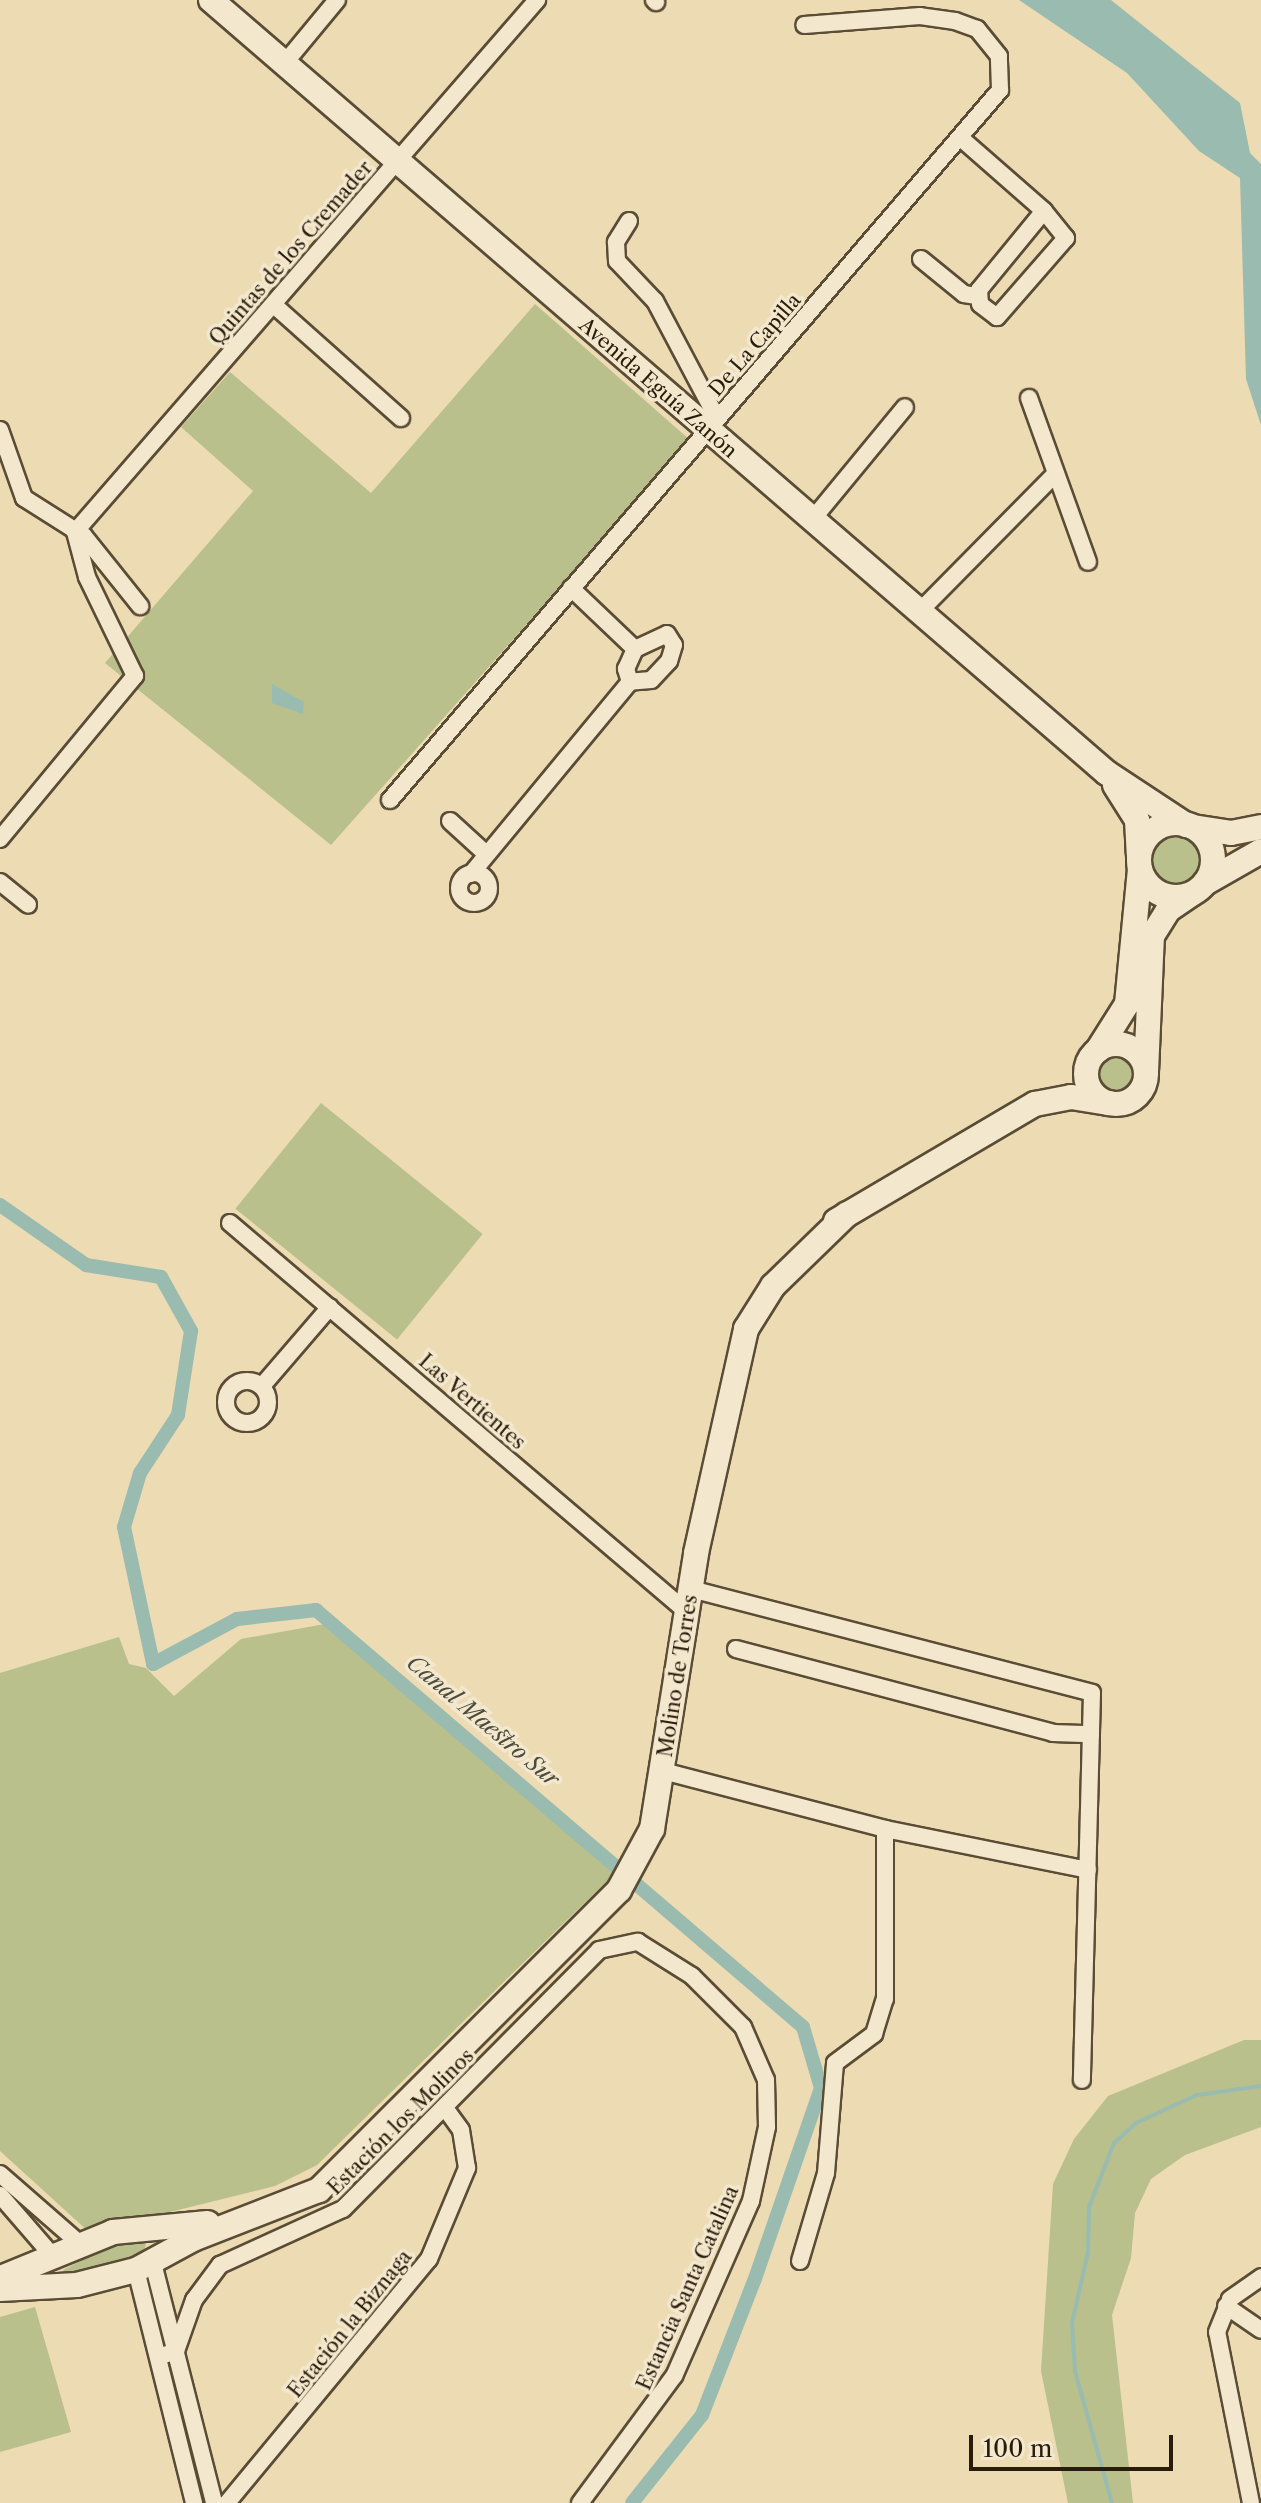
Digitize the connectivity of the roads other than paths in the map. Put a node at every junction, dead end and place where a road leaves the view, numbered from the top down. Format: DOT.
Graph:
graph roads {
  1 [pos="211,0"];
  2 [pos="337,0"];
  3 [pos="537,0"];
  4 [pos="804,25"];
  5 [pos="284,64"];
  6 [pos="963,140"];
  7 [pos="396,161"];
  8 [pos="1044,211"];
  9 [pos="629,221"];
  10 [pos="921,259"];
  11 [pos="977,296"];
  12 [pos="274,305"];
  13 [pos="1029,398"];
  14 [pos="905,407"];
  15 [pos="401,418"];
  16 [pos="712,424"];
  17 [pos="0,430"];
  18 [pos="1053,476"];
  19 [pos="812,520"];
  20 [pos="75,532"];
  21 [pos="1088,562"];
  22 [pos="571,588"];
  23 [pos="140,606"];
  24 [pos="919,612"];
  25 [pos="635,649"];
  26 [pos="630,682"];
  27 [pos="1107,773"];
  28 [pos="390,800"];
  29 [pos="450,821"];
  30 [pos="1189,826"];
  31 [pos="1261,827"];
  32 [pos="0,839"];
  33 [pos="1261,851"];
  34 [pos="484,852"];
  35 [pos="1140,864"];
  36 [pos="471,874"];
  37 [pos="0,882"];
  38 [pos="1199,888"];
  39 [pos="28,905"];
  40 [pos="1095,1053"];
  41 [pos="1146,1072"];
  42 [pos="1110,1103"];
  43 [pos="939,1157"];
  44 [pos="230,1223"];
  45 [pos="330,1307"];
  46 [pos="262,1386"];
  47 [pos="689,1600"];
  48 [pos="736,1649"];
  49 [pos="1091,1734"];
  50 [pos="663,1771"];
  51 [pos="885,1829"];
  52 [pos="1088,1870"];
  53 [pos="623,1941"];
  54 [pos="1082,2080"];
  55 [pos="445,2108"];
  56 [pos="2,2176"];
  57 [pos="0,2195"];
  58 [pos="250,2216"];
  59 [pos="134,2229"];
  60 [pos="78,2242"];
  61 [pos="51,2254"];
  62 [pos="800,2261"];
  63 [pos="145,2267"];
  64 [pos="1261,2277"];
  65 [pos="0,2278"];
  66 [pos="73,2286"];
  67 [pos="0,2289"];
  68 [pos="1226,2306"];
  69 [pos="1261,2330"];
  70 [pos="168,2354"];
  71 [pos="195,2503"];
  72 [pos="214,2503"];
  73 [pos="227,2503"];
  74 [pos="580,2503"];
  75 [pos="1251,2503"];
  1 -- 5 [label="main road, Avenida Eguía Zanón"];
  2 -- 5 [label="street"];
  3 -- 7 [label="street, Quintas de los Cremader"];
  4 -- 6 [label="street, De La Capilla"];
  5 -- 7 [label="main road, Avenida Eguía Zanón"];
  6 -- 8 [label="street"];
  6 -- 16 [label="street, De La Capilla"];
  7 -- 12 [label="street, Quintas de los Cremader"];
  7 -- 16 [label="main road, Avenida Eguía Zanón"];
  8 -- 11 [label="street"];
  8 -- 11 [label="street"];
  9 -- 16 [label="street"];
  10 -- 11 [label="street"];
  12 -- 15 [label="street"];
  12 -- 20 [label="street, Quintas de los Cremader"];
  13 -- 18 [label="street"];
  14 -- 19 [label="street"];
  16 -- 19 [label="main road, Avenida Eguía Zanón"];
  16 -- 22 [label="street, De La Capilla"];
  17 -- 20 [label="street"];
  18 -- 21 [label="street"];
  18 -- 24 [label="street"];
  19 -- 24 [label="main road, Avenida Eguía Zanón"];
  20 -- 23 [label="street"];
  20 -- 32 [label="street"];
  22 -- 25 [label="street"];
  22 -- 28 [label="street, De La Capilla"];
  24 -- 27 [label="main road, Avenida Eguía Zanón"];
  25 -- 26 [label="street"];
  25 -- 26 [label="street"];
  26 -- 34 [label="street"];
  27 -- 30 [label="main road, Avenida Eguía Zanón"];
  27 -- 35 [label="main road, Avenida Eguía Zanón"];
  29 -- 34 [label="street"];
  30 -- 31 [label="main road"];
  30 -- 35 [label="main road"];
  30 -- 38 [label="main road"];
  33 -- 38 [label="main road"];
  34 -- 36 [label="street"];
  35 -- 38 [label="main road"];
  35 -- 40 [label="main road, Molino de Torres"];
  37 -- 39 [label="street"];
  38 -- 41 [label="main road"];
  40 -- 41 [label="main road"];
  40 -- 42 [label="main road"];
  40 -- 43 [label="main road, Molino de Torres"];
  41 -- 42 [label="main road"];
  42 -- 43 [label="main road, Molino de Torres"];
  43 -- 47 [label="main road, Molino de Torres"];
  44 -- 45 [label="street, Las Vertientes"];
  45 -- 46 [label="street"];
  45 -- 47 [label="street, Las Vertientes"];
  47 -- 49 [label="street"];
  47 -- 50 [label="main road, Molino de Torres"];
  48 -- 49 [label="street"];
  49 -- 52 [label="street"];
  50 -- 51 [label="street"];
  50 -- 58 [label="main road, Molino de Torres"];
  51 -- 52 [label="street"];
  51 -- 62 [label="street"];
  52 -- 54 [label="street"];
  53 -- 55 [label="street, Estación los Molinos"];
  53 -- 74 [label="street, Estancia Santa Catalina"];
  55 -- 70 [label="street, Estación los Molinos"];
  55 -- 73 [label="street, Estación la Biznaga"];
  56 -- 60 [label="street"];
  57 -- 61 [label="street"];
  58 -- 59 [label="main road, Molino de Torres"];
  58 -- 63 [label="main road, Molino de Torres"];
  59 -- 60 [label="main road, Molino de Torres"];
  59 -- 63 [label="main road"];
  60 -- 61 [label="main road, Molino de Torres"];
  61 -- 65 [label="main road, Molino de Torres"];
  61 -- 66 [label="main road"];
  63 -- 66 [label="main road, Molino de Torres"];
  63 -- 70 [label="street"];
  64 -- 68 [label="street"];
  66 -- 67 [label="main road, Molino de Torres"];
  68 -- 69 [label="street"];
  68 -- 75 [label="street"];
  70 -- 71 [label="street"];
  70 -- 72 [label="street"];
}
